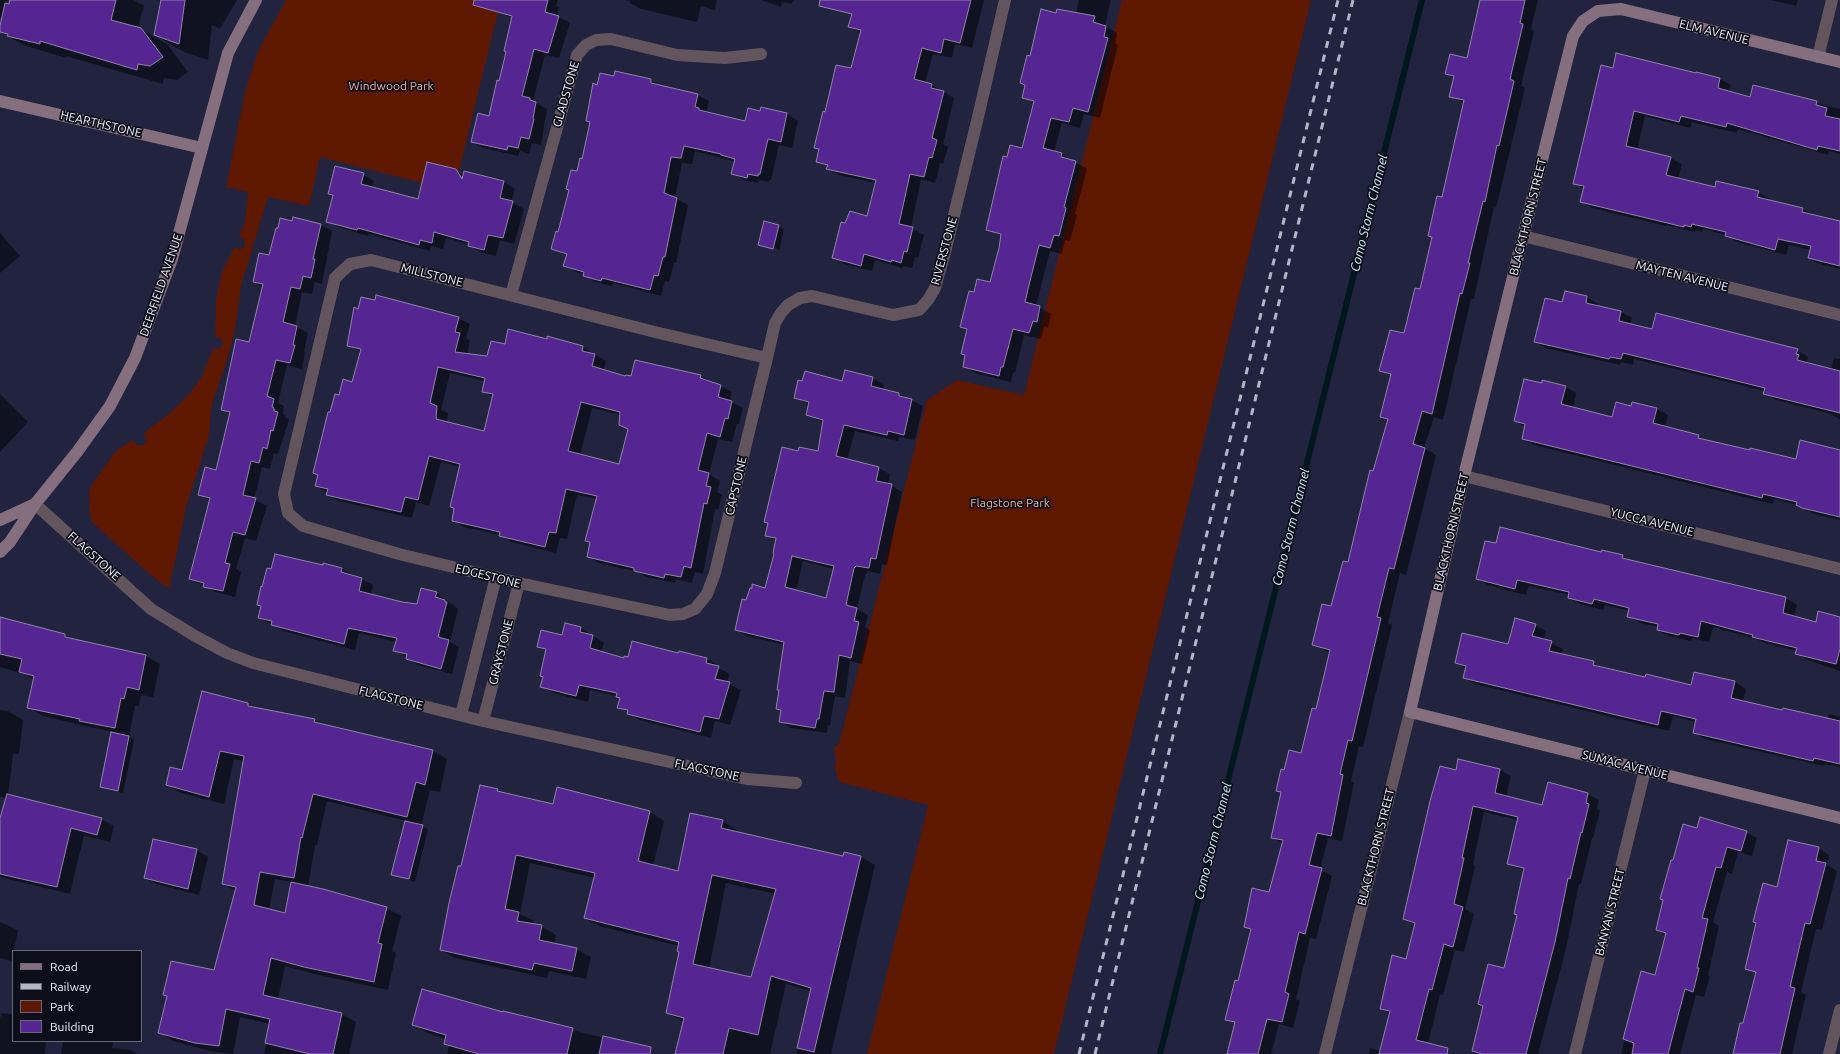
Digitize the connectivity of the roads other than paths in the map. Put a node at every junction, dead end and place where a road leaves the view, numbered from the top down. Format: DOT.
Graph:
graph roads {
  1 [pos="256,0"];
  2 [pos="1005,0"];
  3 [pos="1832,0"];
  4 [pos="1589,16"];
  5 [pos="761,54"];
  6 [pos="1818,57"];
  7 [pos="1840,62"];
  8 [pos="0,101"];
  9 [pos="202,148"];
  10 [pos="1523,236"];
  11 [pos="511,295"];
  12 [pos="1840,315"];
  13 [pos="767,358"];
  14 [pos="1464,476"];
  15 [pos="36,504"];
  16 [pos="288,513"];
  17 [pos="0,520"];
  18 [pos="0,552"];
  19 [pos="1840,569"];
  20 [pos="496,577"];
  21 [pos="519,583"];
  22 [pos="695,609"];
  23 [pos="1410,712"];
  24 [pos="461,715"];
  25 [pos="483,721"];
  26 [pos="1645,770"];
  27 [pos="796,783"];
  28 [pos="1840,818"];
  29 [pos="1840,1010"];
  30 [pos="1325,1054"];
  31 [pos="1575,1054"];
  32 [pos="1829,1054"];
  1 -- 9 [label="street, DEERFIELD AVENUE"];
  2 -- 13 [label="street, RIVERSTONE"];
  3 -- 6 [label="street"];
  4 -- 6 [label="street, ELM AVENUE"];
  4 -- 10 [label="street, BLACKTHORN STREET"];
  5 -- 11 [label="street, GLADSTONE"];
  6 -- 7 [label="street, ELM AVENUE"];
  8 -- 9 [label="street, HEARTHSTONE"];
  9 -- 15 [label="street, DEERFIELD AVENUE"];
  10 -- 12 [label="street, MAYTEN AVENUE"];
  10 -- 14 [label="street, BLACKTHORN STREET"];
  11 -- 13 [label="street, MILLSTONE"];
  11 -- 16 [label="street, MILLSTONE"];
  13 -- 22 [label="street, CAPSTONE"];
  14 -- 19 [label="street, YUCCA AVENUE"];
  14 -- 23 [label="street, BLACKTHORN STREET"];
  15 -- 17 [label="street, DEERFIELD AVENUE"];
  15 -- 18 [label="street, DEERFIELD AVENUE"];
  15 -- 24 [label="street, FLAGSTONE"];
  16 -- 20 [label="street, EDGESTONE"];
  20 -- 21 [label="street, EDGESTONE"];
  20 -- 24 [label="street, GRAYSTONE"];
  21 -- 22 [label="street, EDGESTONE"];
  21 -- 25 [label="street, GRAYSTONE"];
  23 -- 26 [label="street, SUMAC AVENUE"];
  23 -- 30 [label="street, BLACKTHORN STREET"];
  24 -- 25 [label="street, FLAGSTONE"];
  25 -- 27 [label="street, FLAGSTONE"];
  26 -- 28 [label="street, SUMAC AVENUE"];
  26 -- 31 [label="street, BANYAN STREET"];
  29 -- 32 [label="street"];
}
